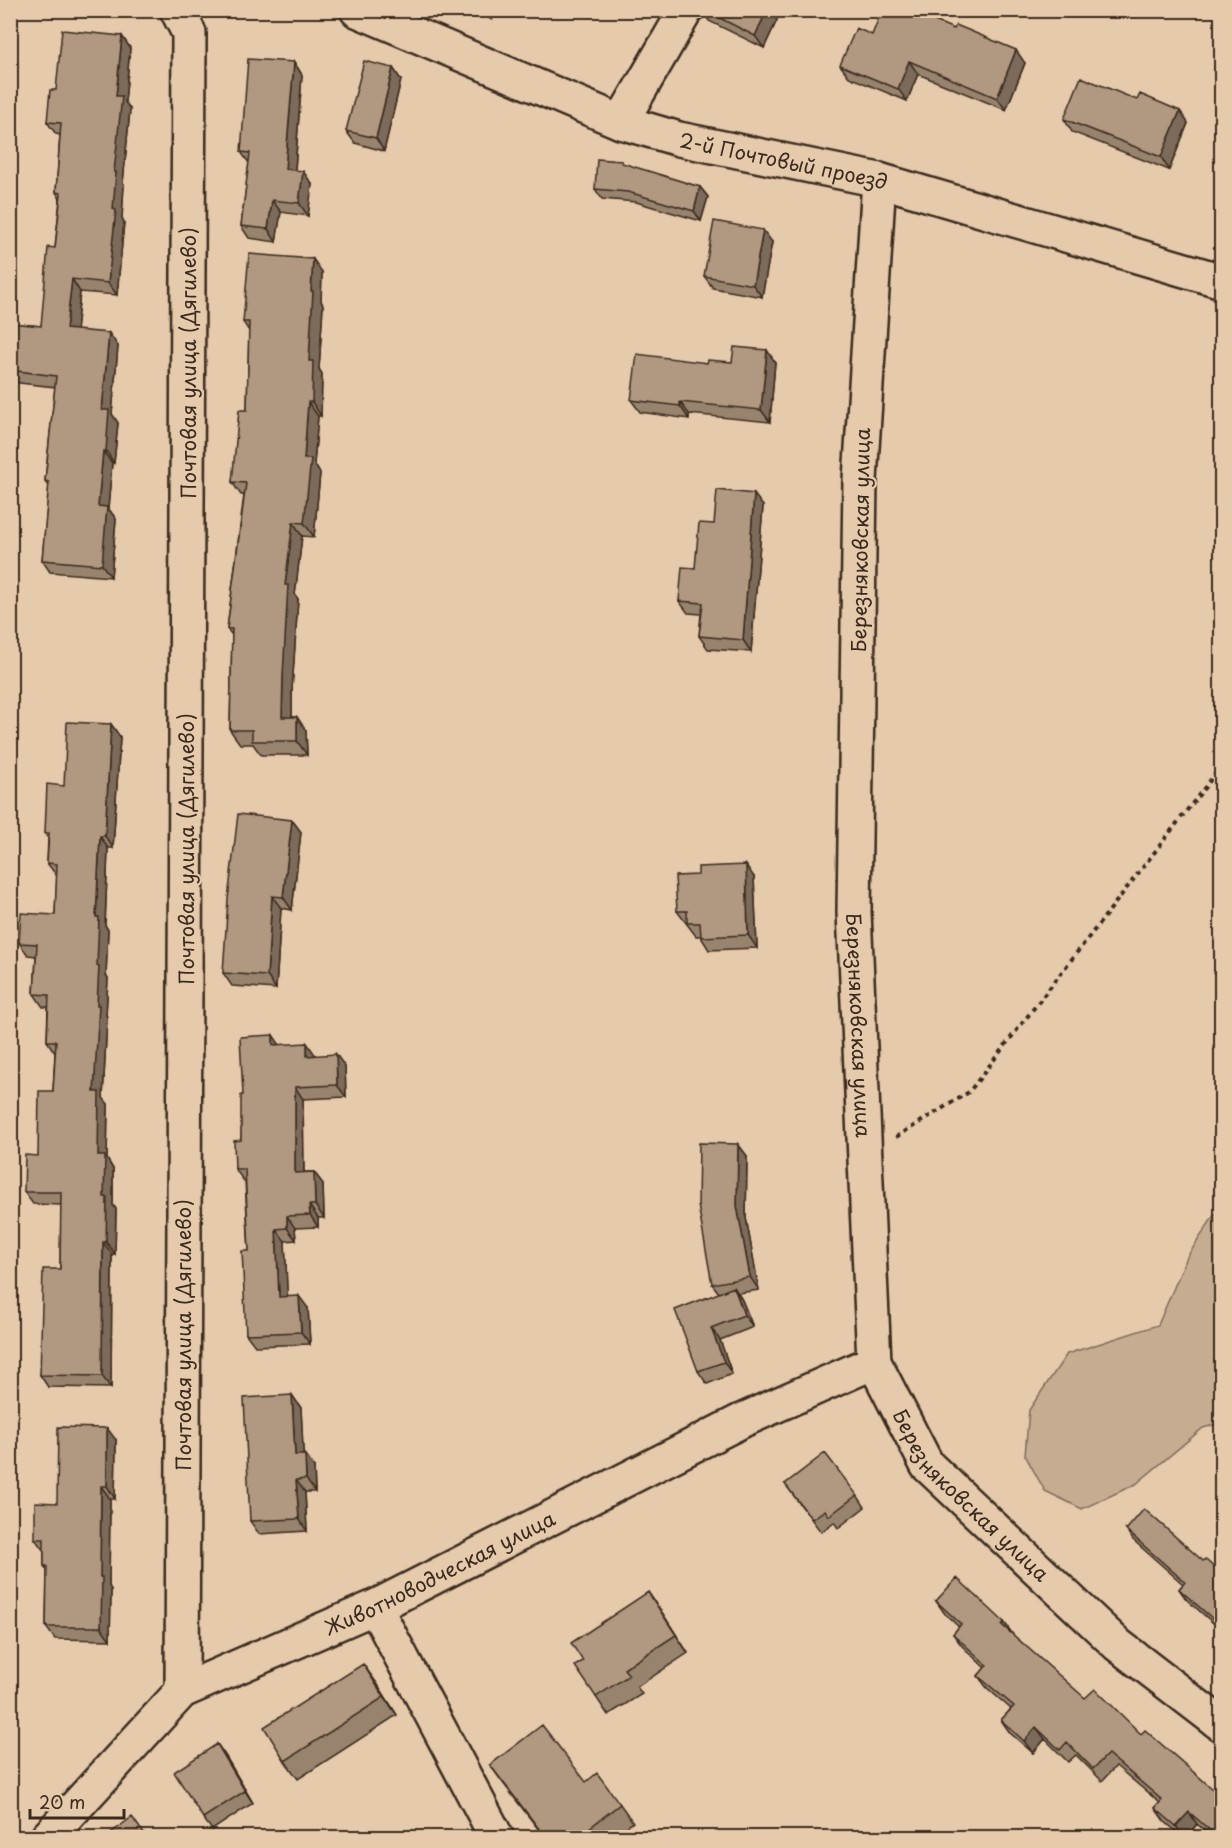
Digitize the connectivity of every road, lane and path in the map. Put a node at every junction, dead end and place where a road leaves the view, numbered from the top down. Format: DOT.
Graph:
graph roads {
  1 [pos="177,10"];
  2 [pos="357,10"];
  3 [pos="686,10"];
  4 [pos="621,122"];
  5 [pos="879,180"];
  6 [pos="1221,281"];
  7 [pos="1221,765"];
  8 [pos="865,1156"];
  9 [pos="874,1362"];
  10 [pos="375,1607"];
  11 [pos="182,1691"];
  12 [pos="1221,1725"];
  13 [pos="47,1838"];
  14 [pos="496,1838"];
  1 -- 11 [label="street, Почтовая улица (Дягилево)"];
  2 -- 4 [label="street, 2-й Почтовый проезд"];
  3 -- 4 [label="street"];
  4 -- 5 [label="street, 2-й Почтовый проезд"];
  5 -- 6 [label="street, 2-й Почтовый проезд"];
  5 -- 8 [label="street, Березняковская улица"];
  7 -- 8 [label="path"];
  8 -- 9 [label="street, Березняковская улица"];
  9 -- 10 [label="street, Животноводческая улица"];
  9 -- 12 [label="street, Березняковская улица"];
  10 -- 11 [label="street, Животноводческая улица"];
  10 -- 14 [label="street"];
  11 -- 13 [label="street, Животноводческая улица"];
}
